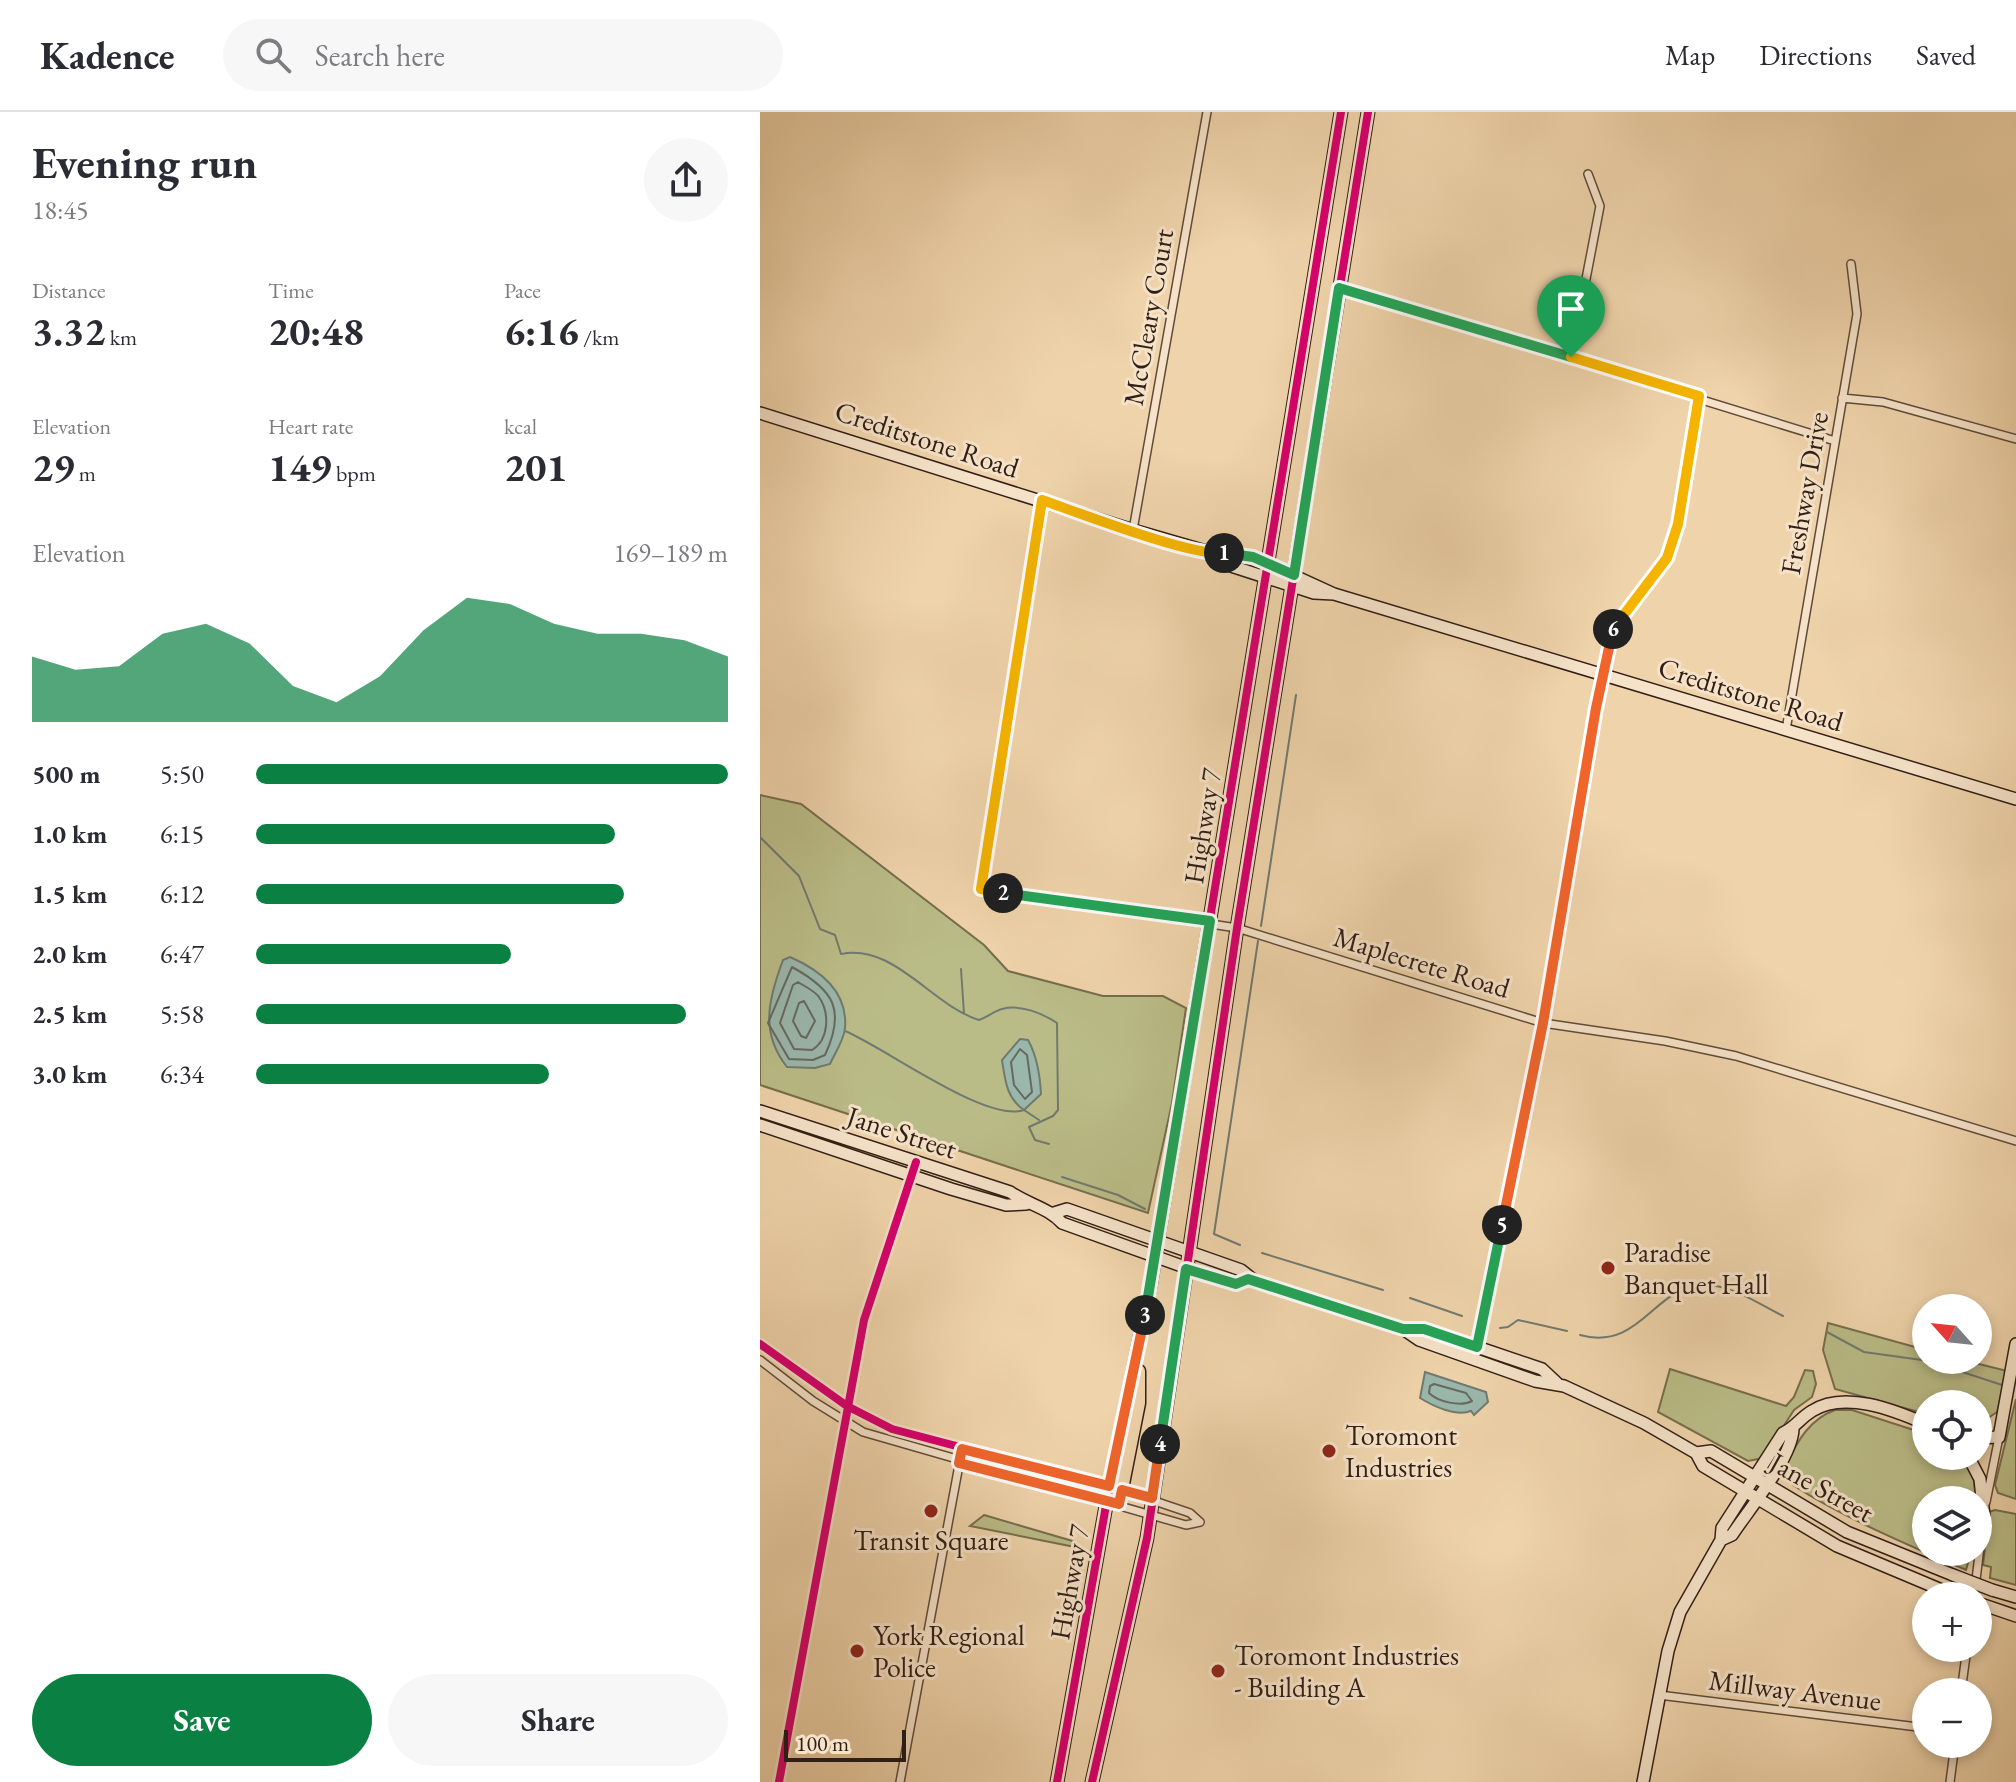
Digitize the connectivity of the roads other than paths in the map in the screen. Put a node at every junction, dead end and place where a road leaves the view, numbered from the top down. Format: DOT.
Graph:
graph roads {
  1 [pos="1207,112"];
  2 [pos="1341,112"];
  3 [pos="1368,112"];
  4 [pos="1588,174"];
  5 [pos="1851,264"];
  6 [pos="1339,288"];
  7 [pos="1571,357"];
  8 [pos="1699,396"];
  9 [pos="1842,398"];
  10 [pos="760,413"];
  11 [pos="2016,439"];
  12 [pos="1835,441"];
  13 [pos="1042,500"];
  14 [pos="1133,530"];
  15 [pos="1216,554"];
  16 [pos="1266,562"];
  17 [pos="1263,577"];
  18 [pos="1293,580"];
  19 [pos="1602,674"];
  20 [pos="1786,730"];
  21 [pos="2016,799"];
  22 [pos="1210,921"];
  23 [pos="1237,928"];
  24 [pos="1543,1023"];
  25 [pos="760,1111"];
  26 [pos="760,1125"];
  27 [pos="2016,1141"];
  28 [pos="916,1162"];
  29 [pos="911,1175"];
  30 [pos="1026,1204"];
  31 [pos="1054,1213"];
  32 [pos="1156,1242"];
  33 [pos="1189,1254"];
  34 [pos="1154,1258"];
  35 [pos="1186,1269"];
  36 [pos="1248,1279"];
  37 [pos="760,1344"];
  38 [pos="2016,1344"];
  39 [pos="1476,1353"];
  40 [pos="760,1360"];
  41 [pos="847,1406"];
  42 [pos="844,1419"];
  43 [pos="1912,1420"];
  44 [pos="1992,1437"];
  45 [pos="1999,1437"];
  46 [pos="962,1449"];
  47 [pos="1696,1453"];
  48 [pos="959,1463"];
  49 [pos="1760,1480"];
  50 [pos="1990,1486"];
  51 [pos="1116,1488"];
  52 [pos="1750,1494"];
  53 [pos="1152,1498"];
  54 [pos="1113,1502"];
  55 [pos="1148,1514"];
  56 [pos="1922,1582"];
  57 [pos="2016,1597"];
  58 [pos="1992,1608"];
  59 [pos="2016,1616"];
  60 [pos="1659,1695"];
  61 [pos="1912,1726"];
  62 [pos="1953,1758"];
  63 [pos="779,1782"];
  64 [pos="900,1782"];
  65 [pos="1057,1782"];
  66 [pos="1092,1782"];
  67 [pos="1643,1782"];
  68 [pos="1950,1782"];
  1 -- 14 [label="street, McCleary Court"];
  2 -- 16 [label="main road, Highway 7"];
  3 -- 6 [label="main road, Highway 7"];
  4 -- 7 [label="street"];
  5 -- 9 [label="street, Freshway Drive"];
  6 -- 7 [label="street"];
  6 -- 18 [label="main road, Highway 7"];
  7 -- 8 [label="street"];
  8 -- 12 [label="street"];
  8 -- 19 [label="street"];
  9 -- 11 [label="street"];
  9 -- 12 [label="street, Freshway Drive"];
  10 -- 13 [label="main road, Creditstone Road"];
  12 -- 20 [label="street, Freshway Drive"];
  13 -- 14 [label="main road, Creditstone Road"];
  13 -- 22 [label="street, Maplecrete Road"];
  14 -- 15 [label="main road, Creditstone Road"];
  15 -- 16 [label="main road, Creditstone Road"];
  15 -- 17 [label="main road, Creditstone Road"];
  16 -- 17 [label="main road, Highway 7"];
  16 -- 18 [label="main road, Creditstone Road"];
  17 -- 18 [label="main road, Creditstone Road"];
  17 -- 22 [label="main road, Highway 7"];
  18 -- 19 [label="main road, Creditstone Road"];
  18 -- 23 [label="main road, Highway 7"];
  19 -- 20 [label="main road, Creditstone Road"];
  19 -- 24 [label="street"];
  20 -- 21 [label="main road, Creditstone Road"];
  22 -- 23 [label="street, Maplecrete Road"];
  22 -- 32 [label="main road, Highway 7"];
  23 -- 24 [label="street, Maplecrete Road"];
  23 -- 33 [label="main road, Highway 7"];
  24 -- 27 [label="street, Maplecrete Road"];
  24 -- 39 [label="street"];
  25 -- 28 [label="main road, Jane Street"];
  26 -- 29 [label="main road, Jane Street"];
  28 -- 29 [label="street"];
  28 -- 30 [label="main road, Jane Street"];
  29 -- 30 [label="main road, Jane Street"];
  29 -- 41 [label="street"];
  30 -- 31 [label="main road, Jane Street"];
  31 -- 32 [label="main road, Jane Street"];
  31 -- 34 [label="main road, Jane Street"];
  32 -- 33 [label="main road, Jane Street"];
  32 -- 34 [label="main road, Highway 7"];
  33 -- 35 [label="main road, Highway 7"];
  33 -- 36 [label="main road, Jane Street"];
  34 -- 35 [label="main road, Jane Street"];
  34 -- 51 [label="main road, Highway 7"];
  35 -- 36 [label="main road, Jane Street"];
  35 -- 53 [label="main road, Highway 7"];
  36 -- 39 [label="main road, Jane Street"];
  37 -- 41 [label="street"];
  38 -- 45 [label="main road"];
  39 -- 47 [label="main road, Jane Street"];
  40 -- 42 [label="street"];
  41 -- 42 [label="street"];
  41 -- 46 [label="street"];
  42 -- 48 [label="street"];
  42 -- 63 [label="street"];
  43 -- 49 [label="main road"];
  44 -- 45 [label="main road"];
  45 -- 50 [label="street"];
  46 -- 48 [label="street"];
  46 -- 51 [label="street"];
  47 -- 49 [label="main road, Jane Street"];
  47 -- 52 [label="main road, Jane Street"];
  48 -- 54 [label="street"];
  48 -- 64 [label="street"];
  49 -- 52 [label="main road"];
  49 -- 57 [label="main road, Jane Street, bridge"];
  51 -- 53 [label="street"];
  51 -- 54 [label="main road, Highway 7"];
  52 -- 56 [label="main road, Jane Street"];
  52 -- 60 [label="main road"];
  53 -- 55 [label="main road, Highway 7"];
  53 -- 55 [label="street"];
  54 -- 55 [label="street"];
  54 -- 65 [label="main road, Highway 7"];
  55 -- 66 [label="main road, Highway 7"];
  58 -- 59 [label="main road"];
  60 -- 61 [label="street, Millway Avenue"];
  60 -- 67 [label="main road"];
  62 -- 68 [label="street"];
}
